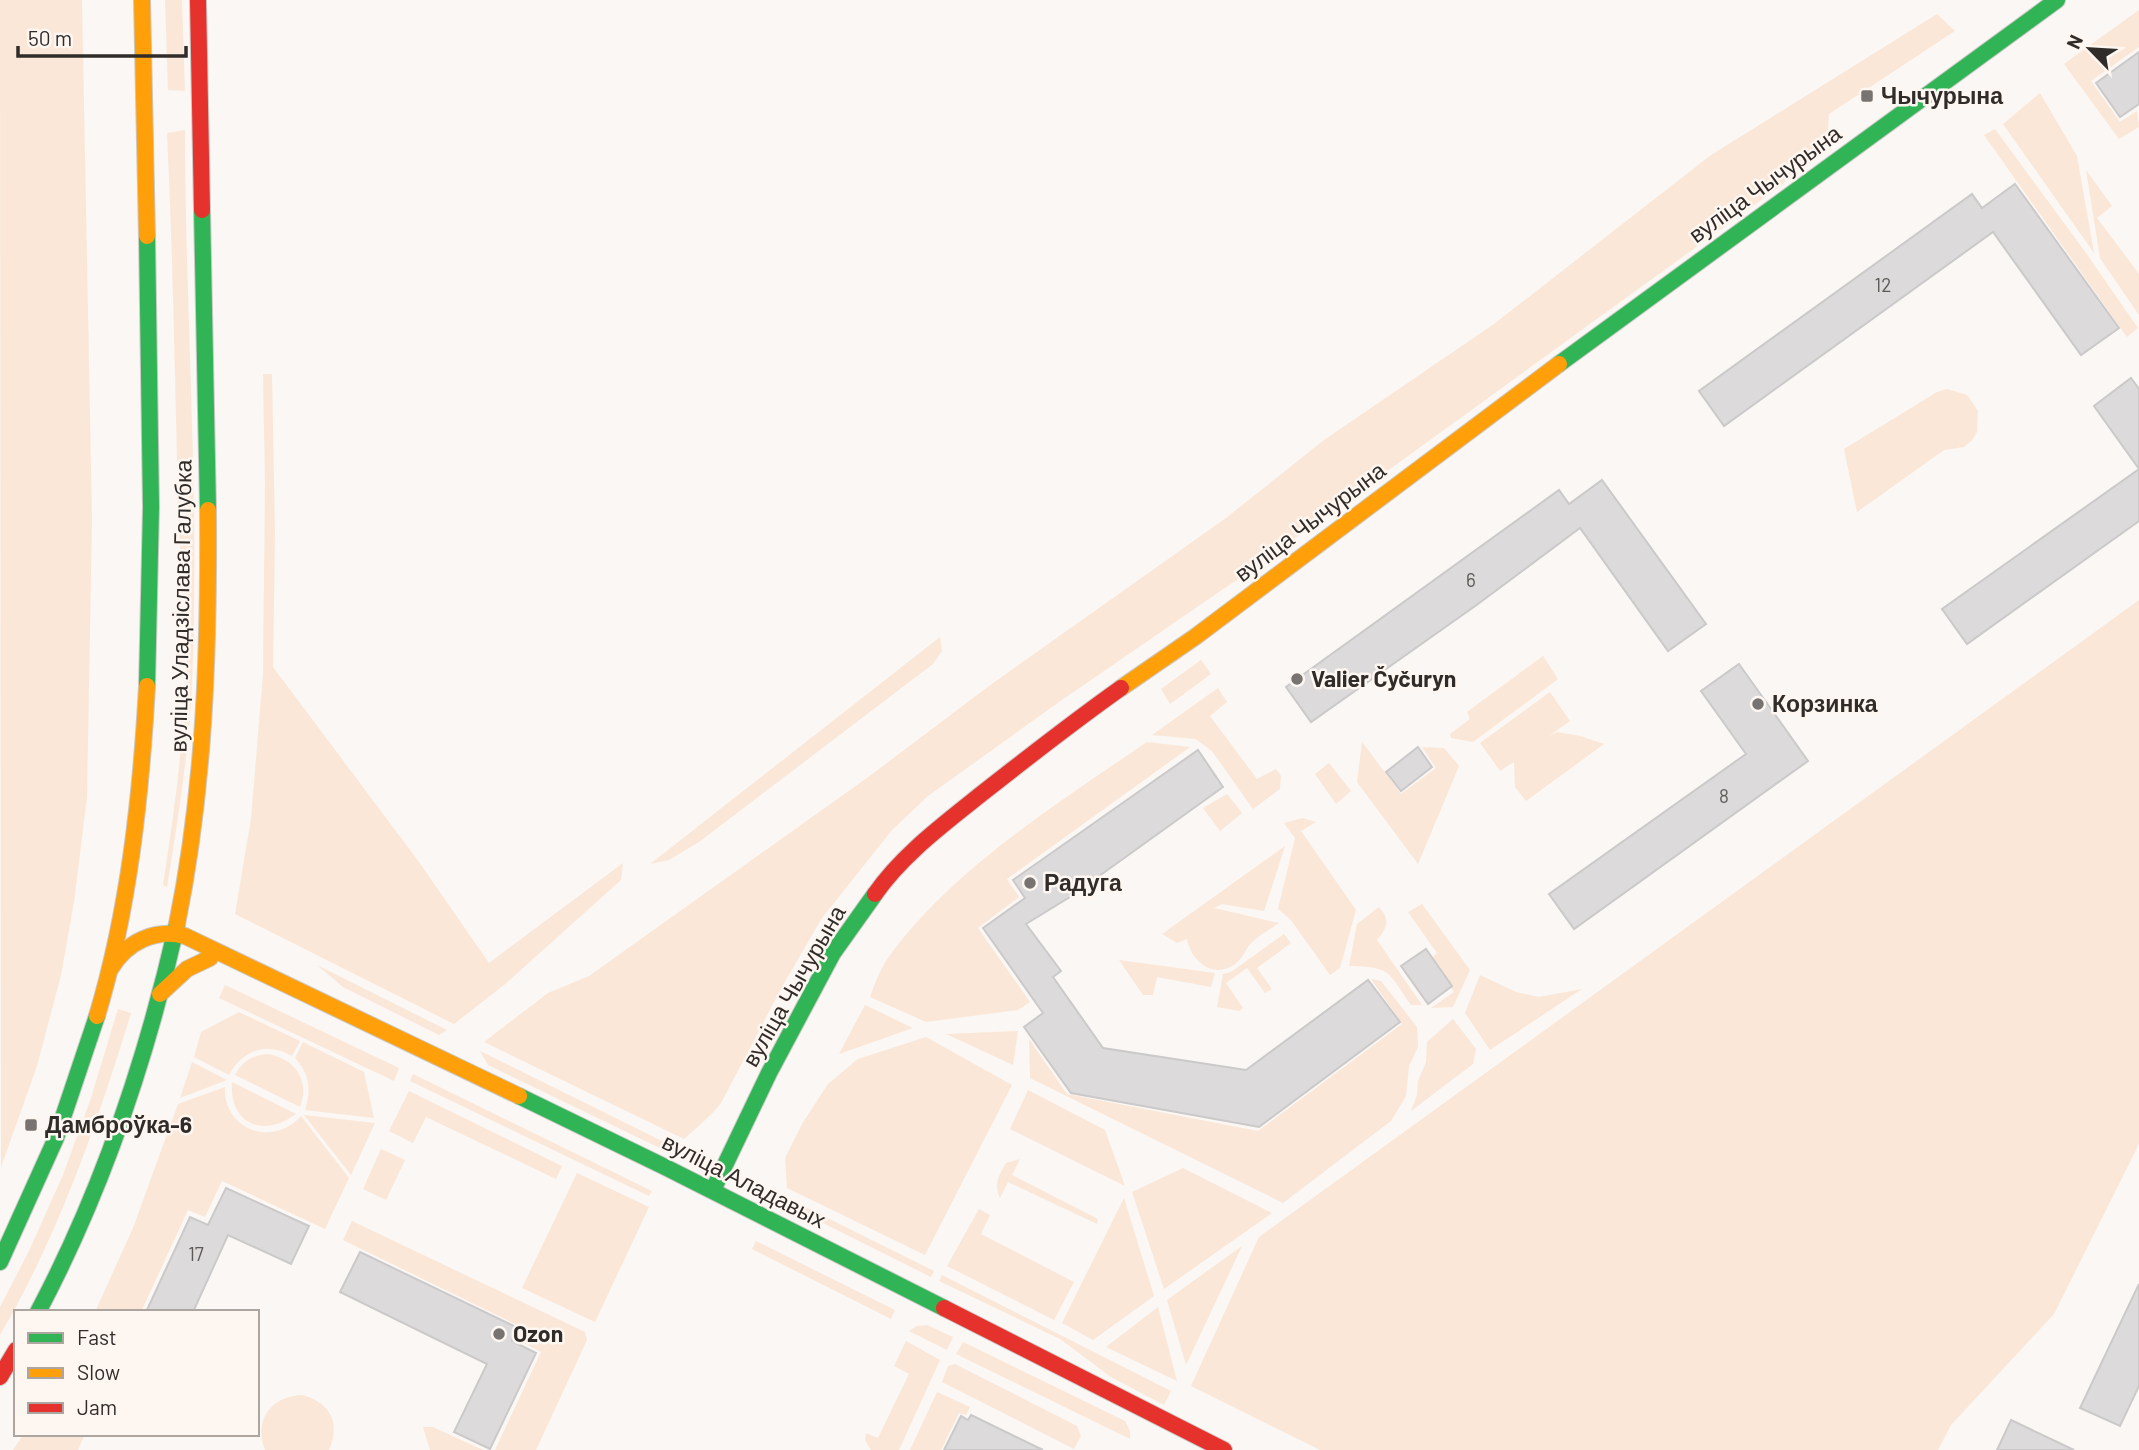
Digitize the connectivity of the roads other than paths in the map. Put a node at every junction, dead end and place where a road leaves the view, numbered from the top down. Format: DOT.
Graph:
graph roads {
  1 [pos="142,0"];
  2 [pos="198,0"];
  3 [pos="2057,0"];
  4 [pos="126,888"];
  5 [pos="154,934"];
  6 [pos="174,939"];
  7 [pos="210,958"];
  8 [pos="239,960"];
  9 [pos="109,973"];
  10 [pos="160,994"];
  11 [pos="713,1191"];
  12 [pos="0,1262"];
  13 [pos="39,1310"];
  14 [pos="14,1353"];
  15 [pos="0,1377"];
  16 [pos="1224,1450"];
  1 -- 4 [label="main road, вуліца Уладзіслава Галубка"];
  2 -- 6 [label="main road, вуліца Уладзіслава Галубка"];
  3 -- 11 [label="main road, вуліца Чычурына"];
  4 -- 5 [label="main road"];
  4 -- 9 [label="main road, вуліца Уладзіслава Галубка"];
  5 -- 6 [label="main road, вуліца Аладавых"];
  5 -- 9 [label="main road, вуліца Аладавых"];
  6 -- 7 [label="main road, вуліца Аладавых"];
  6 -- 8 [label="main road, вуліца Аладавых"];
  6 -- 10 [label="main road, вуліца Уладзіслава Галубка"];
  7 -- 8 [label="main road, вуліца Аладавых"];
  7 -- 10 [label="main road"];
  8 -- 11 [label="main road, вуліца Аладавых"];
  9 -- 12 [label="main road, вуліца Уладзіслава Галубка"];
  10 -- 13 [label="main road, вуліца Уладзіслава Галубка"];
  11 -- 16 [label="main road, вуліца Аладавых"];
  14 -- 15 [label="main road"];
}
